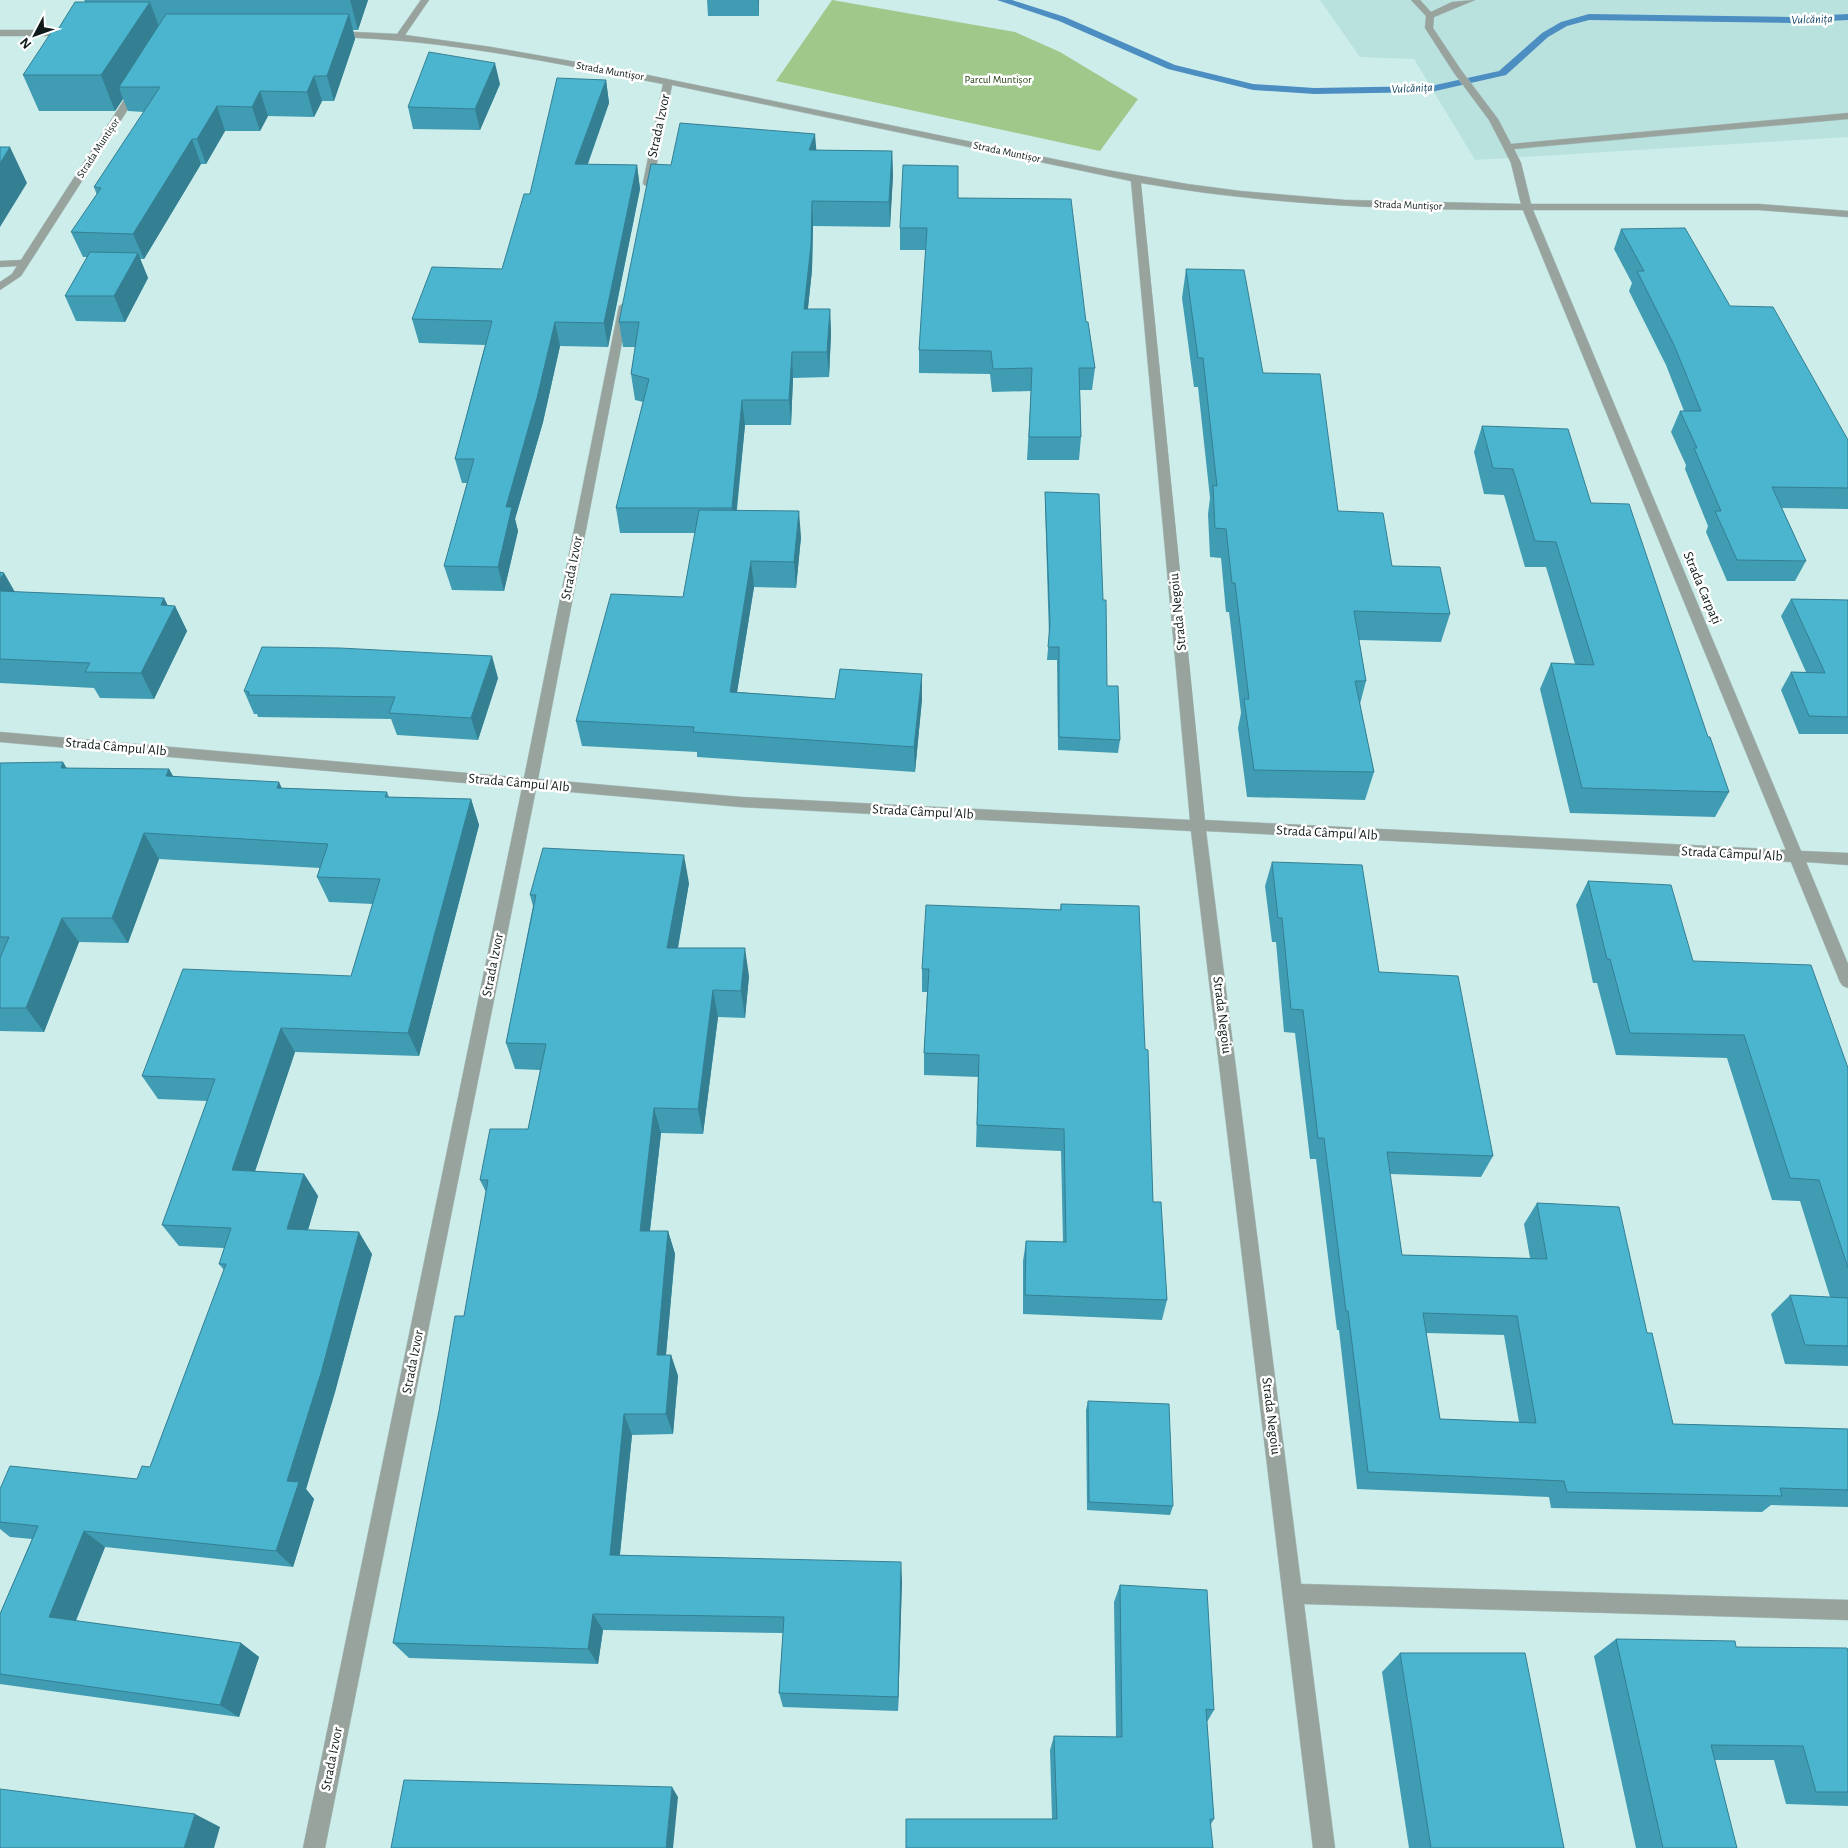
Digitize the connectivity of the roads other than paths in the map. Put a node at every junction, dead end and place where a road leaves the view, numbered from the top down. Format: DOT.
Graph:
graph roads {
  1 [pos="425,0"];
  2 [pos="1415,0"];
  3 [pos="1471,0"];
  4 [pos="1430,16"];
  5 [pos="0,33"];
  6 [pos="76,33"];
  7 [pos="320,34"];
  8 [pos="400,36"];
  9 [pos="140,82"];
  10 [pos="668,82"];
  11 [pos="1848,116"];
  12 [pos="1508,147"];
  13 [pos="1136,179"];
  14 [pos="644,200"];
  15 [pos="1528,207"];
  16 [pos="1848,214"];
  17 [pos="24,263"];
  18 [pos="0,264"];
  19 [pos="0,287"];
  20 [pos="627,288"];
  21 [pos="0,737"];
  22 [pos="530,784"];
  23 [pos="1198,827"];
  24 [pos="1798,858"];
  25 [pos="1848,859"];
  26 [pos="1848,982"];
  27 [pos="1293,1594"];
  28 [pos="1848,1610"];
  29 [pos="314,1848"];
  30 [pos="1324,1848"];
  1 -- 8 [label="street"];
  2 -- 4 [label="street"];
  3 -- 4 [label="street"];
  4 -- 12 [label="street, Strada Carpați"];
  5 -- 6 [label="street"];
  7 -- 8 [label="street, Strada Muntișor"];
  8 -- 10 [label="street, Strada Muntișor"];
  9 -- 17 [label="street, Strada Muntișor"];
  10 -- 13 [label="street, Strada Muntișor"];
  10 -- 14 [label="street, Strada Izvor"];
  11 -- 12 [label="street"];
  12 -- 15 [label="street, Strada Carpați"];
  13 -- 15 [label="street, Strada Muntișor"];
  13 -- 23 [label="street, Strada Negoiu"];
  15 -- 16 [label="street, Strada Muntișor"];
  15 -- 24 [label="street, Strada Carpați"];
  17 -- 18 [label="street"];
  17 -- 19 [label="street, Strada Muntișor"];
  20 -- 22 [label="street, Strada Izvor"];
  21 -- 22 [label="street, Strada Câmpul Alb"];
  22 -- 23 [label="street, Strada Câmpul Alb"];
  22 -- 29 [label="street, Strada Izvor"];
  23 -- 24 [label="street, Strada Câmpul Alb"];
  23 -- 27 [label="street, Strada Negoiu"];
  24 -- 25 [label="street, Strada Câmpul Alb"];
  24 -- 26 [label="street, Strada Carpați"];
  27 -- 28 [label="street"];
  27 -- 30 [label="street, Strada Negoiu"];
}
